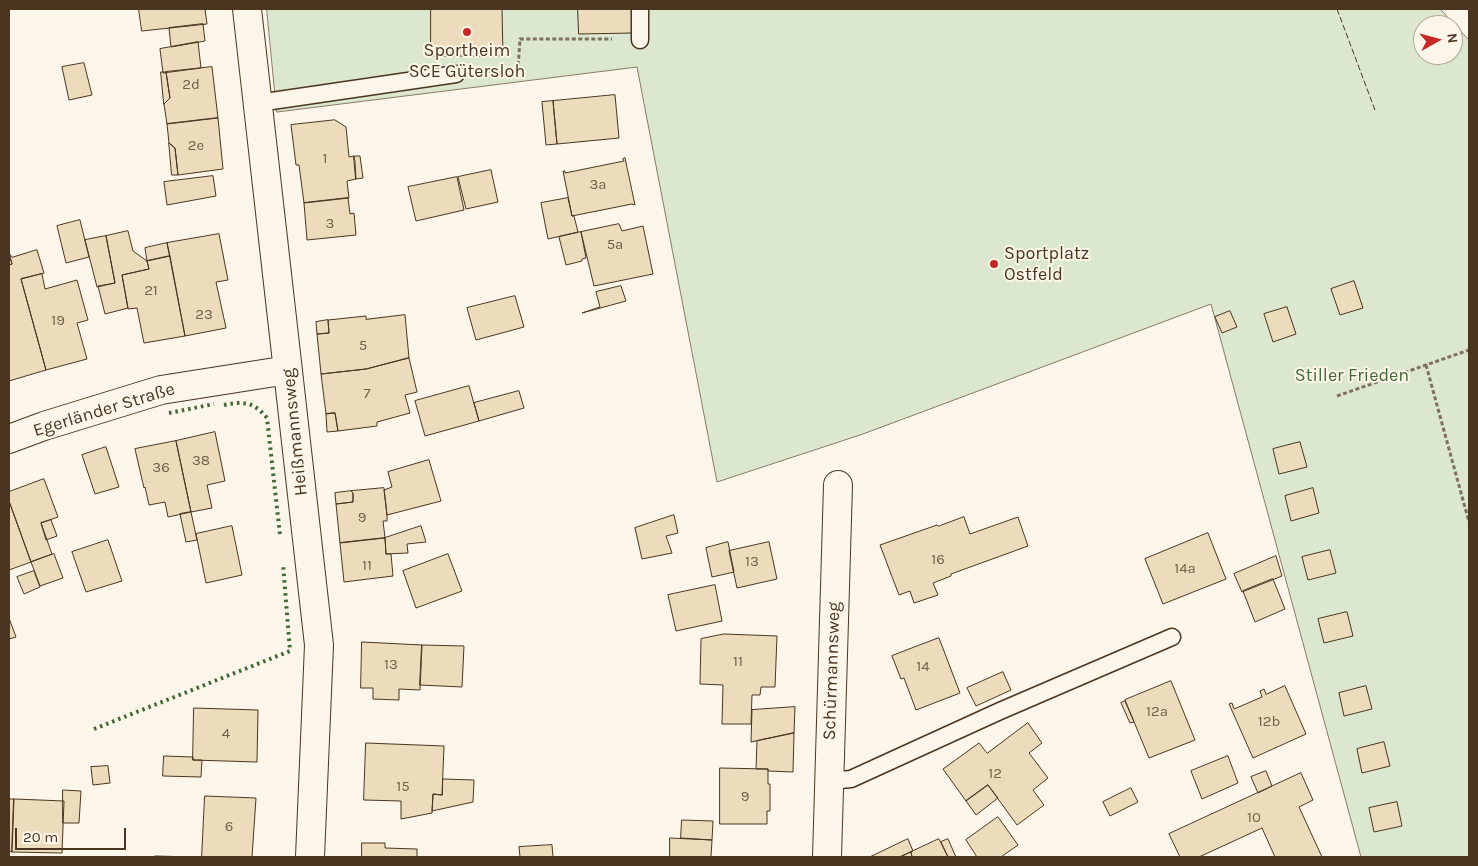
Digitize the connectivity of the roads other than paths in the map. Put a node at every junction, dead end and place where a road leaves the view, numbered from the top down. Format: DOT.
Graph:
graph roads {
  1 [pos="247,9"];
  2 [pos="640,9"];
  3 [pos="640,40"];
  4 [pos="456,74"];
  5 [pos="258,103"];
  6 [pos="288,370"];
  7 [pos="9,439"];
  8 [pos="838,485"];
  9 [pos="1172,637"];
  10 [pos="829,781"];
  11 [pos="310,857"];
  12 [pos="827,857"];
  1 -- 5 [label="street, Heißmannsweg"];
  2 -- 3 [label="lane"];
  4 -- 5 [label="lane"];
  5 -- 6 [label="street, Heißmannsweg"];
  6 -- 7 [label="street, Egerländer Straße"];
  6 -- 11 [label="street, Heißmannsweg"];
  8 -- 10 [label="street, Schürmannsweg"];
  9 -- 10 [label="lane"];
  10 -- 12 [label="street, Schürmannsweg"];
}
